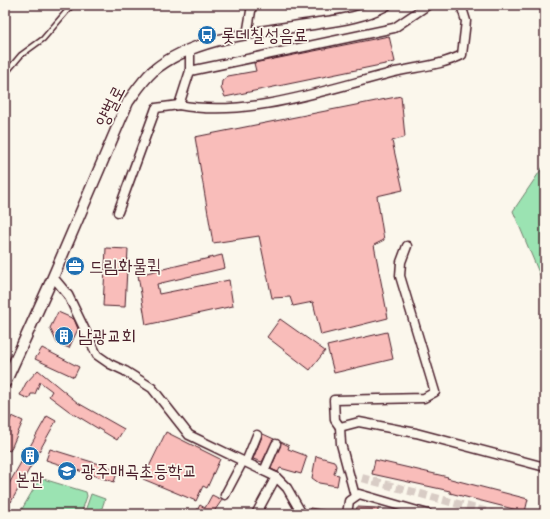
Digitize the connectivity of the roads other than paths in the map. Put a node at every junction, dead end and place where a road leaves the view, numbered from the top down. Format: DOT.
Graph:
graph roads {
  1 [pos="72,5"];
  2 [pos="252,5"];
  3 [pos="386,5"];
  4 [pos="428,5"];
  5 [pos="461,5"];
  6 [pos="247,35"];
  7 [pos="190,50"];
  8 [pos="190,71"];
  9 [pos="5,74"];
  10 [pos="179,105"];
  11 [pos="118,212"];
  12 [pos="407,246"];
  13 [pos="53,277"];
  14 [pos="5,383"];
  15 [pos="340,428"];
  16 [pos="257,435"];
  17 [pos="276,444"];
  18 [pos="245,461"];
  19 [pos="545,467"];
  20 [pos="264,471"];
  21 [pos="276,477"];
  22 [pos="225,495"];
  23 [pos="355,496"];
  24 [pos="256,514"];
  25 [pos="302,514"];
  26 [pos="348,514"];
  27 [pos="428,514"];
  1 -- 9 [label="lane"];
  2 -- 6 [label="street"];
  3 -- 6 [label="street, 양벌로"];
  4 -- 8 [label="street"];
  5 -- 10 [label="street"];
  6 -- 7 [label="street, 양벌로"];
  7 -- 8 [label="street"];
  7 -- 13 [label="street, 양벌로"];
  8 -- 10 [label="street"];
  10 -- 11 [label="street"];
  12 -- 15 [label="street"];
  13 -- 14 [label="street, 양벌로"];
  13 -- 18 [label="street"];
  15 -- 19 [label="street"];
  15 -- 23 [label="street"];
  16 -- 18 [label="street"];
  17 -- 20 [label="street"];
  18 -- 20 [label="street"];
  18 -- 22 [label="street"];
  20 -- 21 [label="street"];
  21 -- 24 [label="street"];
  21 -- 25 [label="street"];
  23 -- 26 [label="street"];
  23 -- 27 [label="street"];
}
